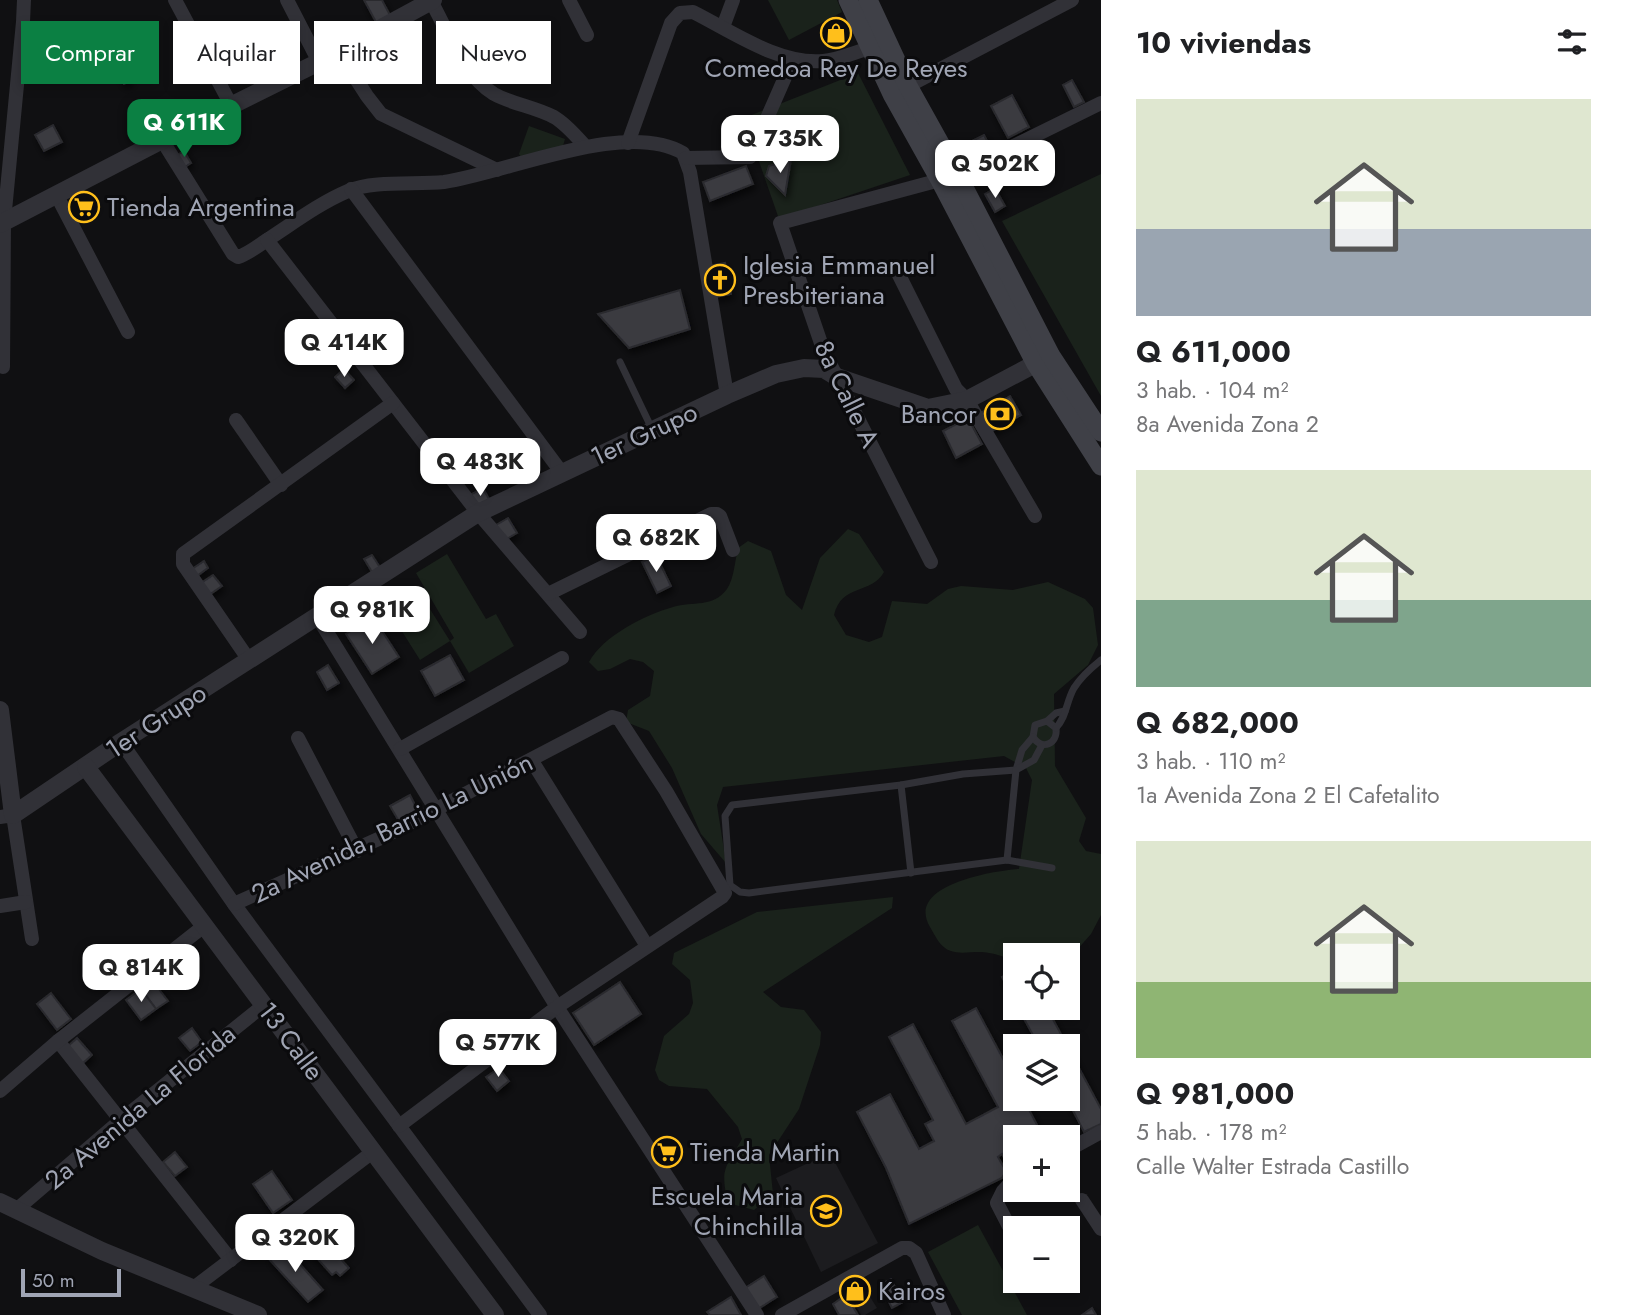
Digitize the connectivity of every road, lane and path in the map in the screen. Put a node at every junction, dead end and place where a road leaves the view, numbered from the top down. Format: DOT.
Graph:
graph roads {
  1 [pos="24,0"];
  2 [pos="175,0"];
  3 [pos="287,0"];
  4 [pos="432,0"];
  5 [pos="569,0"];
  6 [pos="733,0"];
  7 [pos="848,0"];
  8 [pos="869,0"];
  9 [pos="1072,0"];
  10 [pos="393,21"];
  11 [pos="723,27"];
  12 [pos="587,35"];
  13 [pos="870,48"];
  14 [pos="314,52"];
  15 [pos="793,59"];
  16 [pos="314,64"];
  17 [pos="359,84"];
  18 [pos="908,86"];
  19 [pos="1101,103"];
  20 [pos="231,105"];
  21 [pos="162,140"];
  22 [pos="628,143"];
  23 [pos="585,146"];
  24 [pos="685,155"];
  25 [pos="497,170"];
  26 [pos="949,177"];
  27 [pos="351,189"];
  28 [pos="57,194"];
  29 [pos="2,223"];
  30 [pos="267,240"];
  31 [pos="899,275"];
  32 [pos="128,332"];
  33 [pos="1044,360"];
  34 [pos="620,362"];
  35 [pos="3,367"];
  36 [pos="836,377"];
  37 [pos="727,395"];
  38 [pos="967,400"];
  39 [pos="393,404"];
  40 [pos="236,420"];
  41 [pos="653,430"];
  42 [pos="1101,432"];
  43 [pos="1101,466"];
  44 [pos="562,473"];
  45 [pos="281,485"];
  46 [pos="478,513"];
  47 [pos="1035,516"];
  48 [pos="733,550"];
  49 [pos="931,562"];
  50 [pos="548,594"];
  51 [pos="317,615"];
  52 [pos="580,632"];
  53 [pos="562,658"];
  54 [pos="249,660"];
  55 [pos="1101,660"];
  56 [pos="0,710"];
  57 [pos="1065,710"];
  58 [pos="1047,721"];
  59 [pos="1056,728"];
  60 [pos="2,730"];
  61 [pos="1033,737"];
  62 [pos="298,738"];
  63 [pos="121,742"];
  64 [pos="1042,745"];
  65 [pos="400,750"];
  66 [pos="532,761"];
  67 [pos="86,767"];
  68 [pos="1016,770"];
  69 [pos="901,785"];
  70 [pos="438,811"];
  71 [pos="7,816"];
  72 [pos="357,850"];
  73 [pos="1007,860"];
  74 [pos="1052,868"];
  75 [pos="911,873"];
  76 [pos="26,902"];
  77 [pos="234,904"];
  78 [pos="0,906"];
  79 [pos="204,926"];
  80 [pos="32,939"];
  81 [pos="647,946"];
  82 [pos="264,1005"];
  83 [pos="557,1007"];
  84 [pos="58,1041"];
  85 [pos="0,1091"];
  86 [pos="121,1120"];
  87 [pos="399,1126"];
  88 [pos="1101,1132"];
  89 [pos="1080,1143"];
  90 [pos="374,1151"];
  91 [pos="1003,1191"];
  92 [pos="1082,1200"];
  93 [pos="8,1206"];
  94 [pos="1004,1216"];
  95 [pos="1101,1229"];
  96 [pos="231,1260"];
  97 [pos="192,1289"];
  98 [pos="258,1315"];
  99 [pos="495,1315"];
  100 [pos="540,1315"];
  101 [pos="757,1315"];
  102 [pos="782,1315"];
  103 [pos="944,1315"];
  1 -- 29 [label="street"];
  2 -- 20 [label="street"];
  3 -- 14 [label="street"];
  4 -- 10 [label="street"];
  4 -- 23 [label="street"];
  5 -- 12 [label="street"];
  6 -- 11 [label="street"];
  7 -- 13 [label="main road"];
  8 -- 18 [label="main road"];
  9 -- 18 [label="street"];
  11 -- 15 [label="street"];
  11 -- 22 [label="street"];
  13 -- 15 [label="street"];
  13 -- 26 [label="main road"];
  15 -- 24 [label="street"];
  16 -- 20 [label="street"];
  17 -- 25 [label="street"];
  18 -- 26 [label="main road"];
  19 -- 26 [label="street"];
  20 -- 21 [label="street"];
  21 -- 28 [label="street"];
  21 -- 30 [label="street"];
  22 -- 23 [label="street"];
  22 -- 24 [label="street"];
  23 -- 25 [label="street"];
  24 -- 37 [label="street"];
  25 -- 27 [label="street"];
  26 -- 33 [label="main road"];
  26 -- 36 [label="street, 8a Calle A"];
  27 -- 30 [label="street"];
  27 -- 44 [label="street"];
  28 -- 29 [label="street"];
  28 -- 32 [label="street"];
  29 -- 35 [label="street"];
  30 -- 39 [label="street"];
  31 -- 38 [label="street"];
  33 -- 38 [label="street, 1er Grupo"];
  33 -- 42 [label="main road"];
  33 -- 43 [label="main road"];
  34 -- 41 [label="lane"];
  36 -- 37 [label="street, 1er Grupo"];
  36 -- 38 [label="street, 1er Grupo"];
  36 -- 49 [label="street, 8a Calle A"];
  37 -- 41 [label="street, 1er Grupo"];
  38 -- 47 [label="street"];
  39 -- 45 [label="street"];
  39 -- 46 [label="street"];
  40 -- 45 [label="street"];
  41 -- 44 [label="street, 1er Grupo"];
  44 -- 46 [label="street, 1er Grupo"];
  45 -- 54 [label="street"];
  46 -- 50 [label="street"];
  46 -- 51 [label="street, 1er Grupo"];
  48 -- 50 [label="street"];
  50 -- 52 [label="street"];
  51 -- 54 [label="street, 1er Grupo"];
  51 -- 65 [label="street"];
  53 -- 65 [label="street"];
  54 -- 63 [label="street, 1er Grupo"];
  55 -- 57 [label="lane"];
  56 -- 60 [label="street"];
  57 -- 58 [label="lane"];
  57 -- 59 [label="lane"];
  58 -- 59 [label="lane"];
  58 -- 61 [label="lane"];
  59 -- 64 [label="lane"];
  60 -- 71 [label="street"];
  61 -- 64 [label="lane"];
  61 -- 68 [label="lane"];
  62 -- 72 [label="street"];
  63 -- 67 [label="street, 1er Grupo"];
  63 -- 77 [label="street, 2a Avenida, Barrio La Unión"];
  64 -- 68 [label="lane"];
  65 -- 70 [label="street"];
  66 -- 70 [label="street, 2a Avenida, Barrio La Unión"];
  66 -- 81 [label="street"];
  66 -- 81 [label="street, 2a Avenida, Barrio La Unión"];
  67 -- 71 [label="street, 1er Grupo"];
  67 -- 79 [label="street, 13 Calle"];
  68 -- 69 [label="lane"];
  68 -- 73 [label="lane"];
  69 -- 75 [label="lane"];
  69 -- 75 [label="lane"];
  70 -- 72 [label="street, 2a Avenida, Barrio La Unión"];
  70 -- 83 [label="street"];
  71 -- 76 [label="street"];
  72 -- 77 [label="street, 2a Avenida, Barrio La Unión"];
  73 -- 74 [label="lane"];
  73 -- 75 [label="lane"];
  76 -- 78 [label="street"];
  76 -- 80 [label="street"];
  77 -- 87 [label="street"];
  79 -- 82 [label="street, 13 Calle"];
  79 -- 84 [label="street"];
  81 -- 83 [label="street"];
  82 -- 86 [label="street, 2a Avenida La Florida"];
  82 -- 90 [label="street, 13 Calle"];
  83 -- 87 [label="street"];
  83 -- 101 [label="street"];
  84 -- 85 [label="street"];
  84 -- 86 [label="street"];
  86 -- 93 [label="street, 2a Avenida La Florida"];
  86 -- 96 [label="street"];
  87 -- 100 [label="street"];
  88 -- 89 [label="street"];
  90 -- 96 [label="street"];
  90 -- 99 [label="street, 13 Calle"];
  91 -- 94 [label="street"];
  92 -- 95 [label="street"];
  93 -- 97 [label="street"];
  96 -- 97 [label="street"];
  97 -- 98 [label="street"];
  102 -- 103 [label="street"];
}
